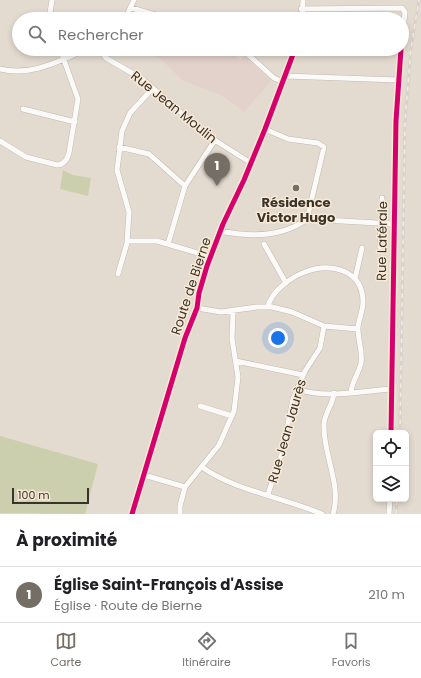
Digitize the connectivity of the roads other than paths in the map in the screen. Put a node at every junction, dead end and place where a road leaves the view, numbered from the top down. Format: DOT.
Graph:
graph roads {
  1 [pos="52,0"];
  2 [pos="134,0"];
  3 [pos="300,0"];
  4 [pos="303,0"];
  5 [pos="131,8"];
  6 [pos="302,9"];
  7 [pos="50,12"];
  8 [pos="129,12"];
  9 [pos="145,12"];
  10 [pos="405,12"];
  11 [pos="69,56"];
  12 [pos="104,56"];
  13 [pos="250,56"];
  14 [pos="292,56"];
  15 [pos="400,56"];
  16 [pos="64,58"];
  17 [pos="0,69"];
  18 [pos="284,79"];
  19 [pos="398,80"];
  20 [pos="153,88"];
  21 [pos="23,109"];
  22 [pos="75,122"];
  23 [pos="265,129"];
  24 [pos="215,140"];
  25 [pos="0,141"];
  26 [pos="119,147"];
  27 [pos="251,163"];
  28 [pos="185,186"];
  29 [pos="382,198"];
  30 [pos="307,219"];
  31 [pos="381,224"];
  32 [pos="394,224"];
  33 [pos="220,231"];
  34 [pos="128,240"];
  35 [pos="168,244"];
  36 [pos="264,244"];
  37 [pos="380,247"];
  38 [pos="362,248"];
  39 [pos="211,257"];
  40 [pos="118,274"];
  41 [pos="355,279"];
  42 [pos="286,283"];
  43 [pos="268,306"];
  44 [pos="197,308"];
  45 [pos="233,311"];
  46 [pos="324,326"];
  47 [pos="358,329"];
  48 [pos="236,361"];
  49 [pos="303,375"];
  50 [pos="297,389"];
  51 [pos="392,389"];
  52 [pos="351,392"];
  53 [pos="334,393"];
  54 [pos="200,406"];
  55 [pos="232,416"];
  56 [pos="391,430"];
  57 [pos="202,467"];
  58 [pos="144,475"];
  59 [pos="185,487"];
  60 [pos="268,494"];
  61 [pos="390,502"];
  62 [pos="132,514"];
  63 [pos="180,514"];
  64 [pos="322,514"];
  65 [pos="333,514"];
  66 [pos="389,514"];
  1 -- 7 [label="street"];
  2 -- 5 [label="street"];
  3 -- 6 [label="street"];
  4 -- 6 [label="street"];
  5 -- 8 [label="street"];
  5 -- 9 [label="street"];
  6 -- 10 [label="street"];
  11 -- 16 [label="street"];
  12 -- 20 [label="street, Rue Jean Moulin"];
  13 -- 18 [label="street"];
  14 -- 18 [label="street, Route de Bierne"];
  15 -- 19 [label="street, Rue Latérale"];
  16 -- 17 [label="street"];
  16 -- 22 [label="street"];
  18 -- 19 [label="street"];
  18 -- 23 [label="street, Route de Bierne"];
  19 -- 32 [label="street, Rue Latérale"];
  20 -- 24 [label="street, Rue Jean Moulin"];
  20 -- 26 [label="street"];
  21 -- 22 [label="street"];
  22 -- 25 [label="street"];
  23 -- 27 [label="street, Route de Bierne"];
  23 -- 30 [label="street"];
  24 -- 27 [label="street, Rue Jean Moulin"];
  24 -- 28 [label="street"];
  26 -- 28 [label="street"];
  26 -- 34 [label="street"];
  27 -- 33 [label="street, Route de Bierne"];
  28 -- 35 [label="street"];
  29 -- 31 [label="street"];
  30 -- 31 [label="street"];
  30 -- 33 [label="street"];
  31 -- 32 [label="street"];
  31 -- 37 [label="street"];
  32 -- 51 [label="street, Rue Latérale"];
  33 -- 39 [label="street, Route de Bierne"];
  34 -- 35 [label="street"];
  34 -- 40 [label="street"];
  35 -- 39 [label="street"];
  36 -- 42 [label="street"];
  38 -- 41 [label="street"];
  39 -- 44 [label="street, Route de Bierne"];
  41 -- 42 [label="street"];
  41 -- 47 [label="street"];
  42 -- 43 [label="street"];
  43 -- 45 [label="street"];
  43 -- 46 [label="street"];
  44 -- 45 [label="street"];
  44 -- 58 [label="street, Route de Bierne"];
  45 -- 48 [label="street"];
  46 -- 47 [label="street"];
  46 -- 49 [label="street, Rue Jean Jaurès"];
  47 -- 52 [label="street"];
  48 -- 49 [label="street"];
  48 -- 55 [label="street"];
  49 -- 50 [label="street, Rue Jean Jaurès"];
  50 -- 53 [label="street"];
  50 -- 60 [label="street, Rue Jean Jaurès"];
  51 -- 52 [label="street"];
  51 -- 56 [label="street, Rue Latérale"];
  52 -- 53 [label="street"];
  53 -- 65 [label="street"];
  54 -- 55 [label="street"];
  55 -- 57 [label="street"];
  57 -- 59 [label="street"];
  57 -- 60 [label="street"];
  58 -- 59 [label="street"];
  58 -- 62 [label="street, Route de Bierne"];
  59 -- 63 [label="street"];
  60 -- 64 [label="street"];
  61 -- 66 [label="street"];
}
